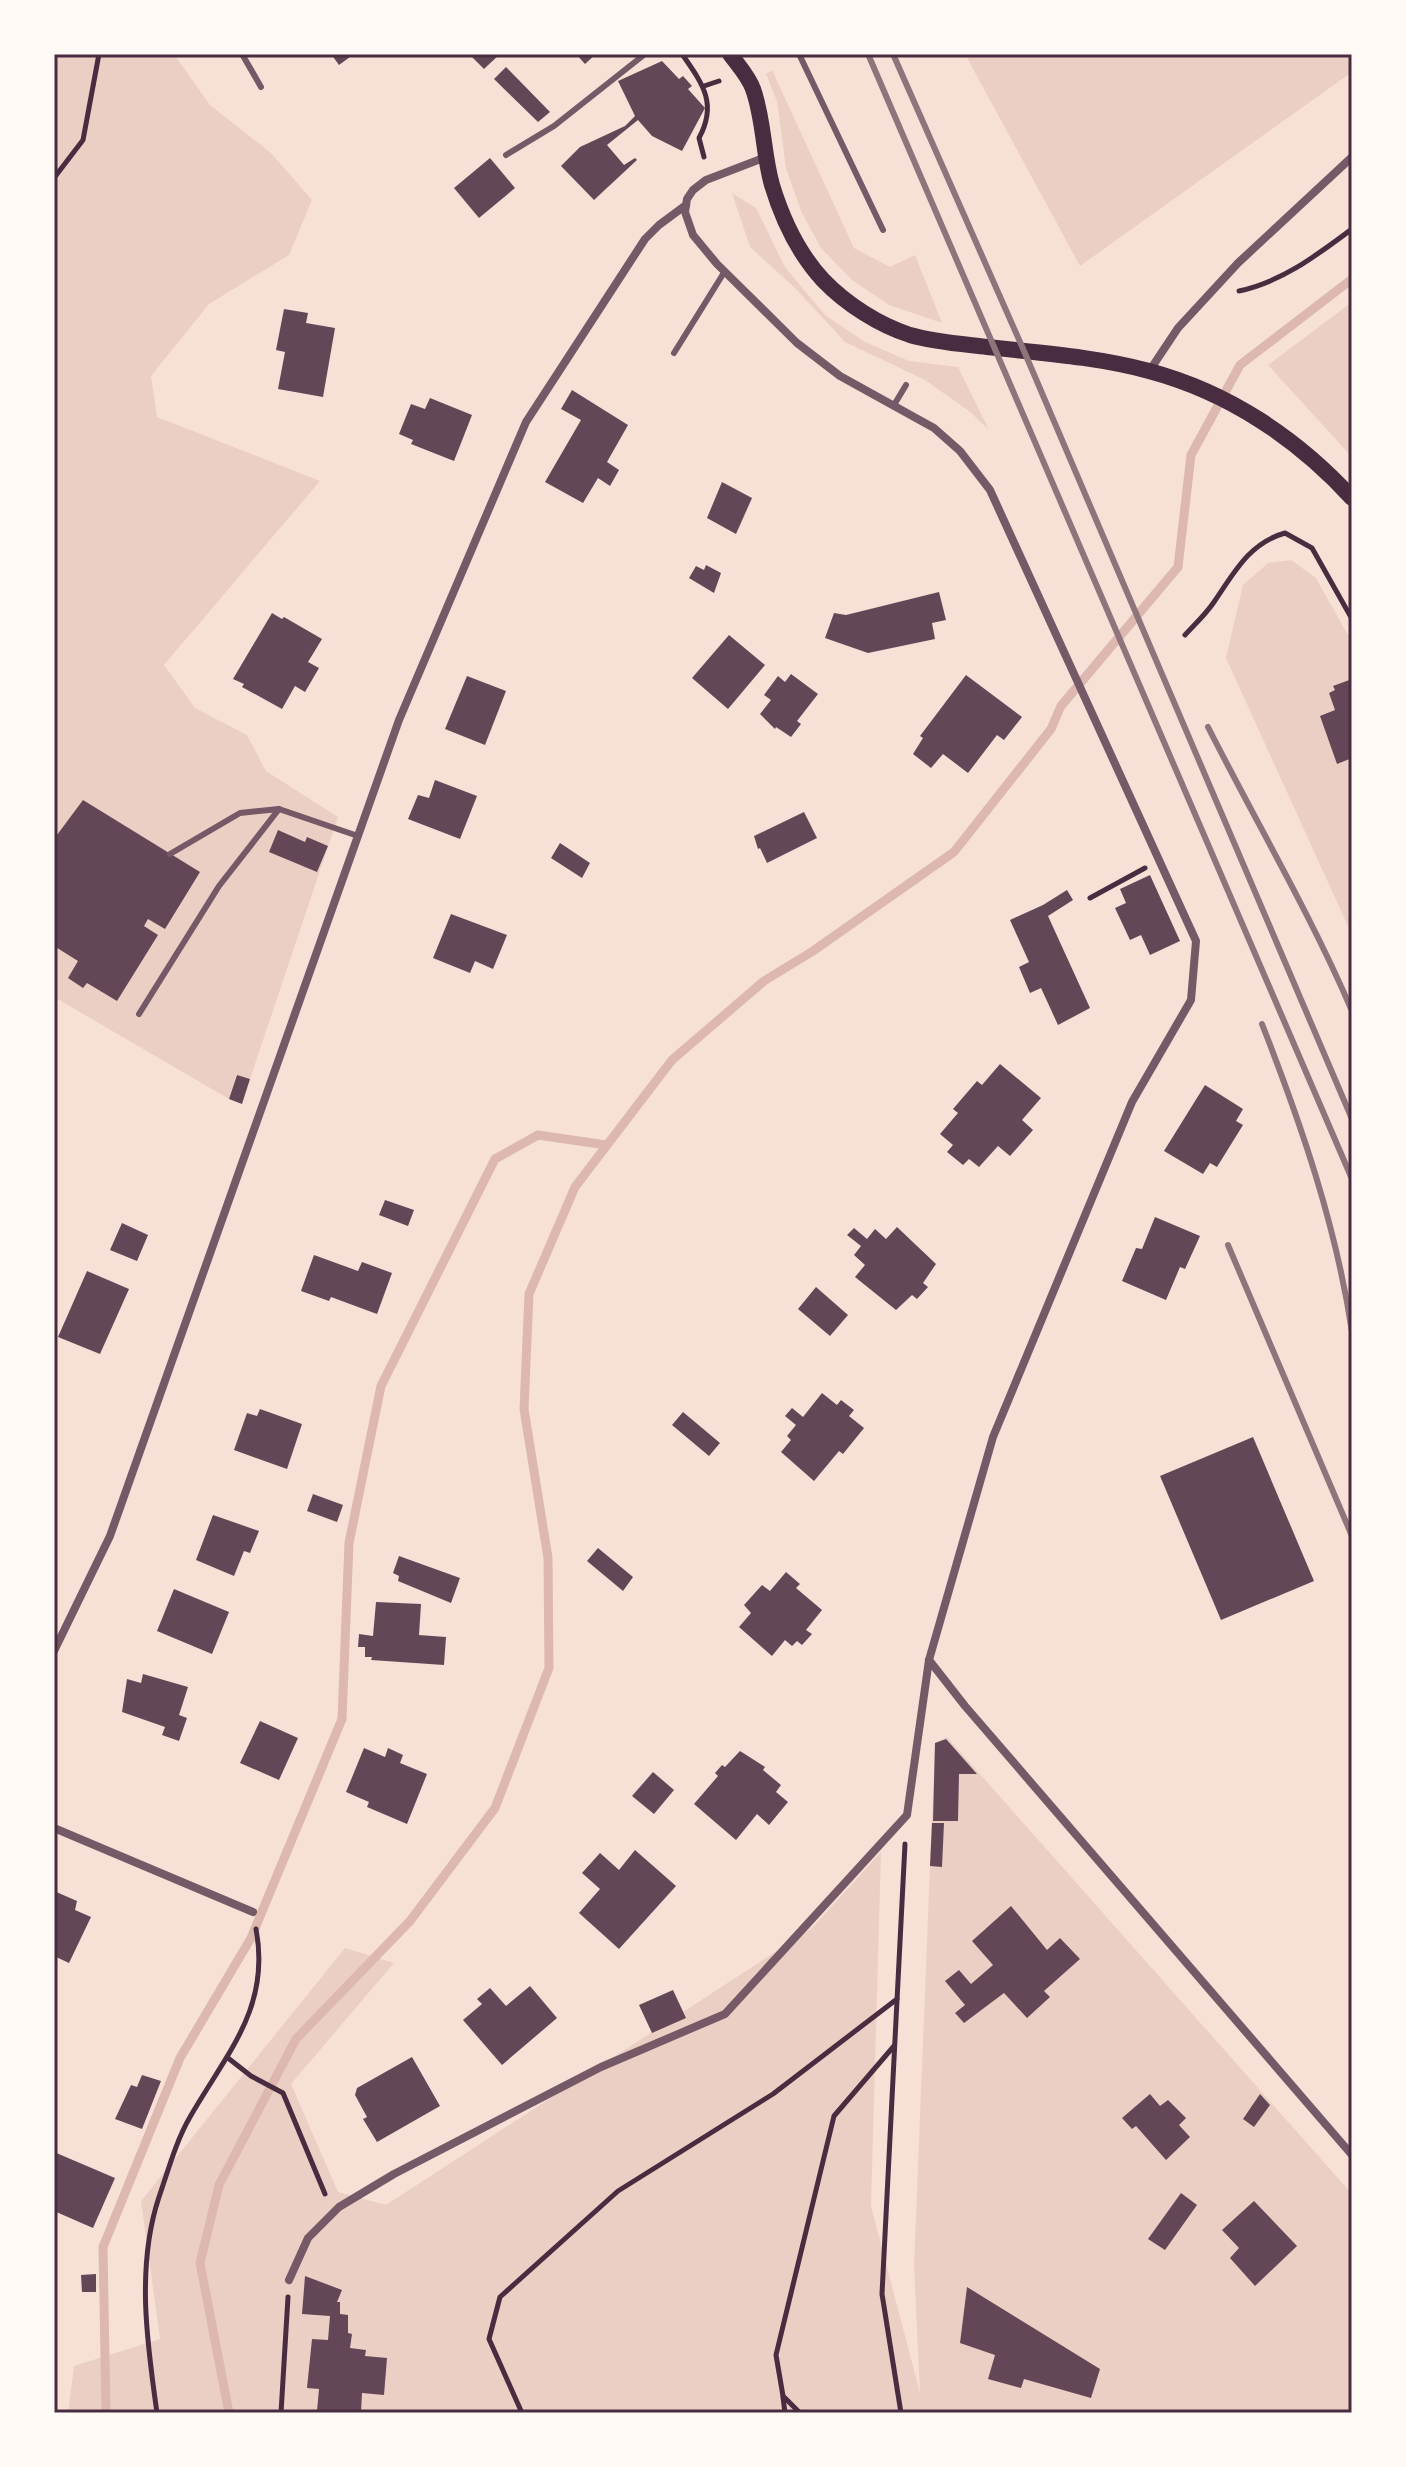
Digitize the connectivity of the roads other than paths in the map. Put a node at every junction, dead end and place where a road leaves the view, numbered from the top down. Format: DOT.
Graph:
graph roads {
  1 [pos="242,54"];
  2 [pos="645,54"];
  3 [pos="730,54"];
  4 [pos="799,54"];
  5 [pos="261,87"];
  6 [pos="506,155"];
  7 [pos="766,157"];
  8 [pos="1352,157"];
  9 [pos="686,205"];
  10 [pos="883,230"];
  11 [pos="725,271"];
  12 [pos="674,353"];
  13 [pos="1150,371"];
  14 [pos="906,385"];
  15 [pos="894,405"];
  16 [pos="1352,498"];
  17 [pos="279,809"];
  18 [pos="358,836"];
  19 [pos="170,854"];
  20 [pos="139,1014"];
  21 [pos="54,1651"];
  22 [pos="929,1660"];
  23 [pos="54,1828"];
  24 [pos="253,1912"];
  25 [pos="1352,2155"];
  26 [pos="289,2280"];
  1 -- 5 [label="lane"];
  2 -- 6 [label="lane"];
  3 -- 7 [label="main road"];
  4 -- 10 [label="lane"];
  7 -- 9 [label="street"];
  7 -- 13 [label="main road"];
  8 -- 13 [label="street"];
  9 -- 11 [label="street"];
  9 -- 18 [label="street"];
  11 -- 12 [label="lane"];
  11 -- 15 [label="street"];
  13 -- 16 [label="main road"];
  14 -- 15 [label="lane"];
  15 -- 22 [label="street"];
  17 -- 18 [label="lane"];
  17 -- 19 [label="lane"];
  17 -- 20 [label="lane"];
  18 -- 21 [label="street"];
  22 -- 25 [label="street"];
  22 -- 26 [label="street"];
  23 -- 24 [label="street"];
}
